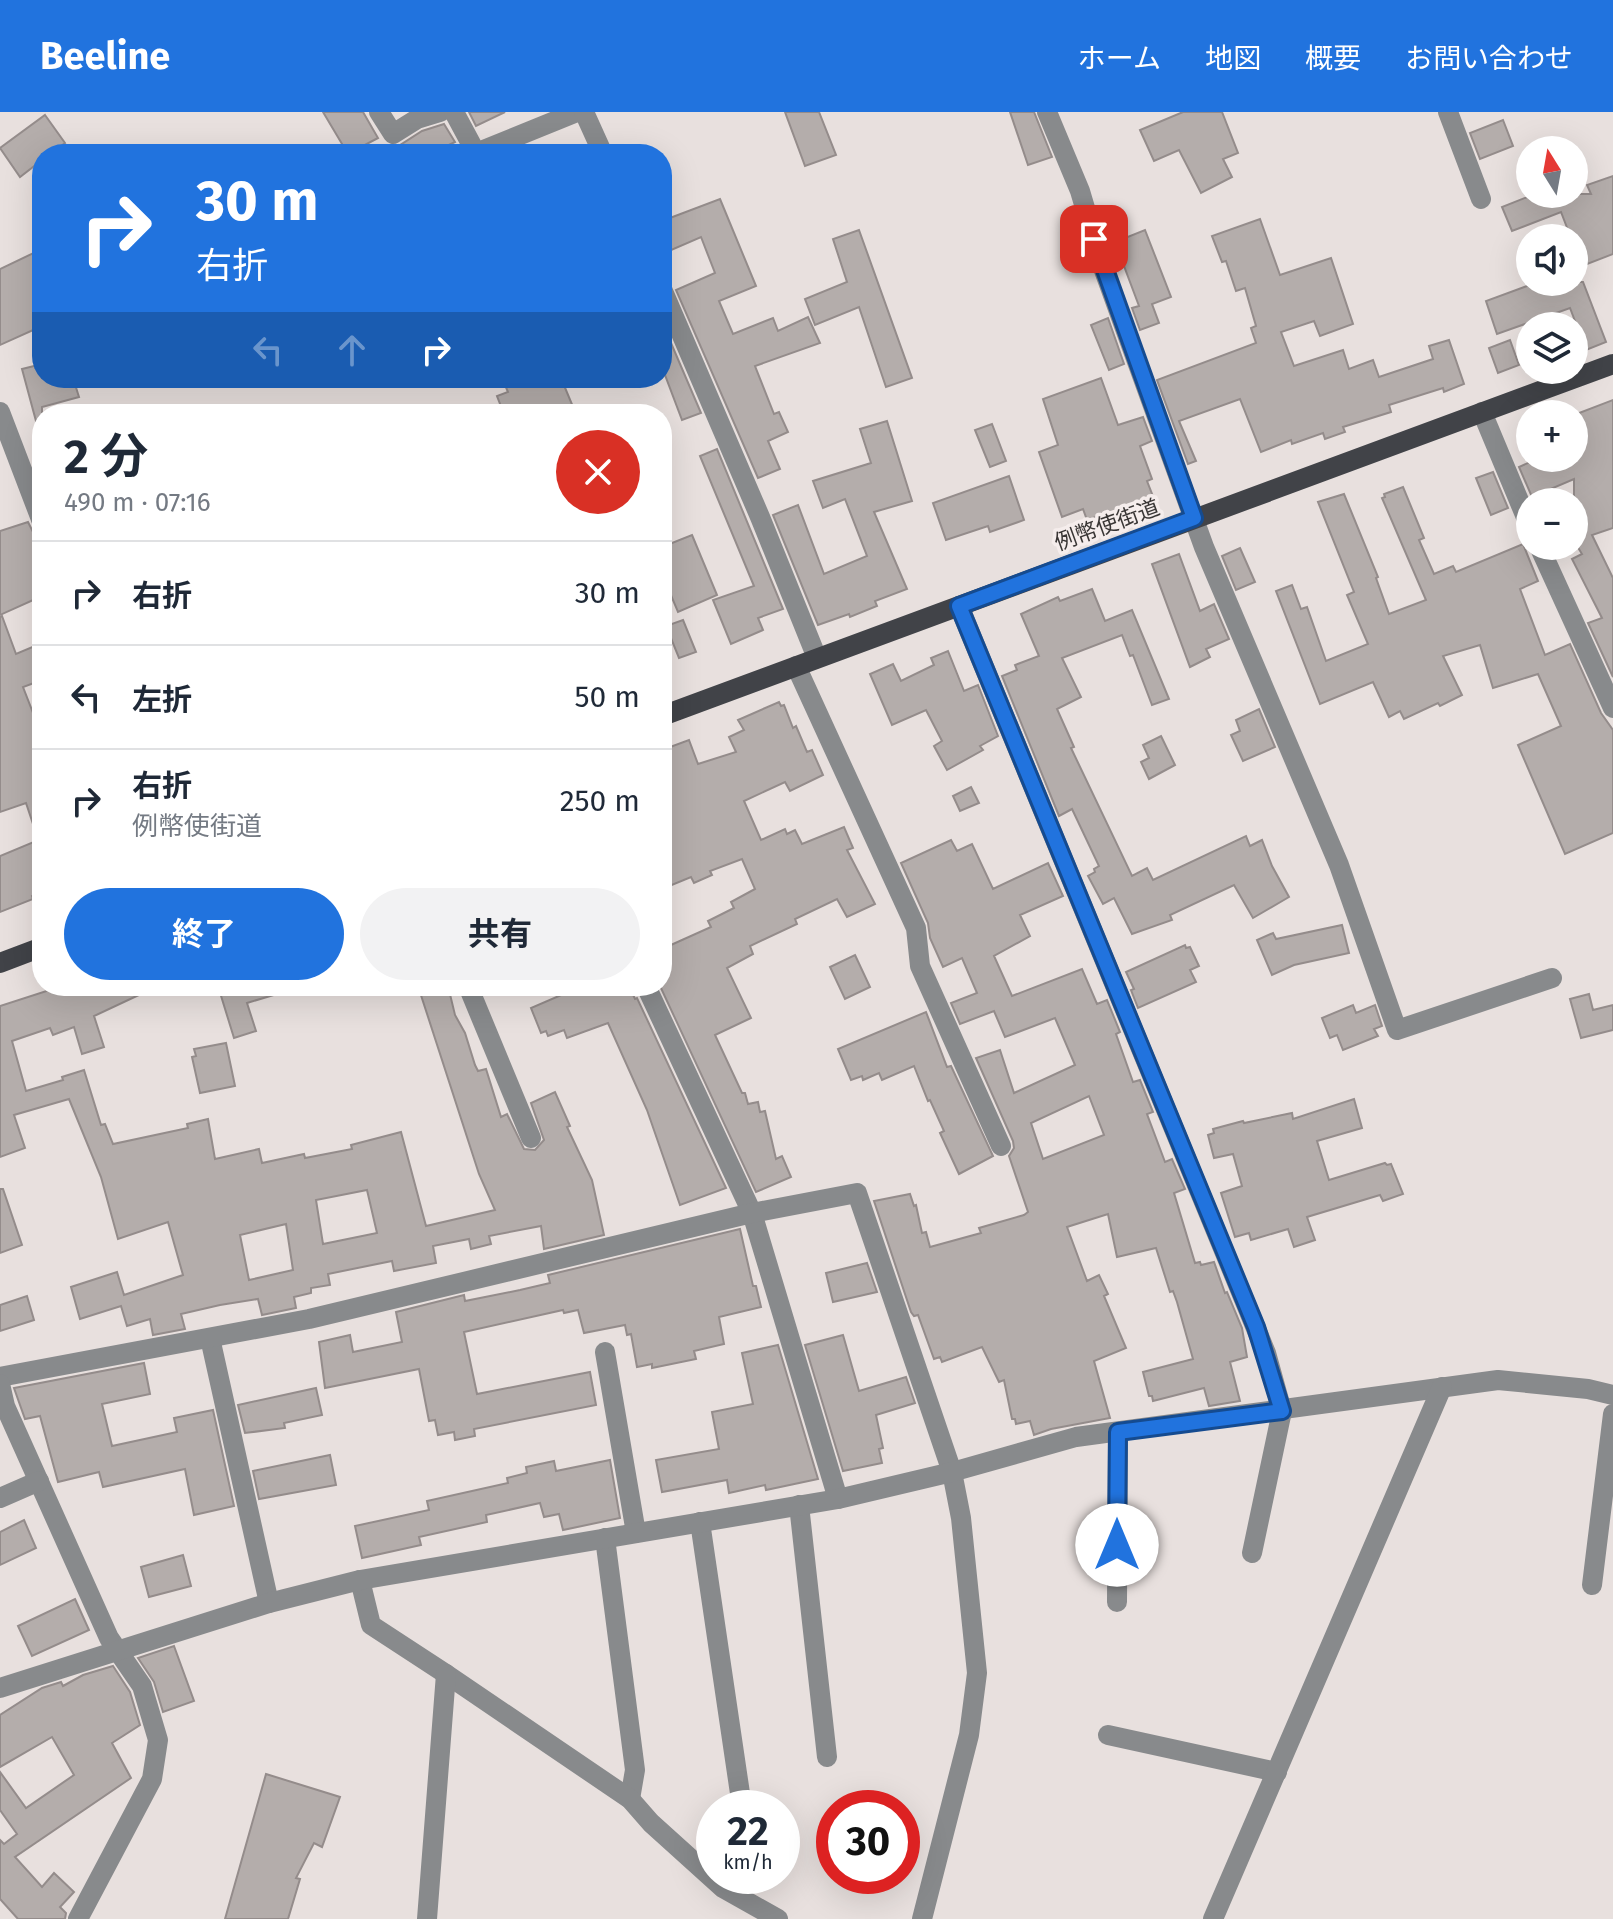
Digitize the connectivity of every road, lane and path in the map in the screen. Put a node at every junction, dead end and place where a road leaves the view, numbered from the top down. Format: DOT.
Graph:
graph roads {
  1 [pos="379,112"];
  2 [pos="440,112"];
  3 [pos="454,112"];
  4 [pos="577,112"];
  5 [pos="584,112"];
  6 [pos="1047,112"];
  7 [pos="1448,112"];
  8 [pos="471,144"];
  9 [pos="498,144"];
  10 [pos="598,144"];
  11 [pos="1481,199"];
  12 [pos="672,312"];
  13 [pos="1613,364"];
  14 [pos="0,412"];
  15 [pos="1482,412"];
  16 [pos="1516,493"];
  17 [pos="32,496"];
  18 [pos="1194,518"];
  19 [pos="1545,560"];
  20 [pos="959,606"];
  21 [pos="817,658"];
  22 [pos="796,666"];
  23 [pos="1613,708"];
  24 [pos="672,712"];
  25 [pos="32,951"];
  26 [pos="0,963"];
  27 [pos="1552,978"];
  28 [pos="472,996"];
  29 [pos="651,996"];
  30 [pos="531,1138"];
  31 [pos="1001,1146"];
  32 [pos="752,1213"];
  33 [pos="210,1338"];
  34 [pos="605,1352"];
  35 [pos="0,1377"];
  36 [pos="0,1384"];
  37 [pos="1442,1387"];
  38 [pos="1613,1395"];
  39 [pos="1282,1411"];
  40 [pos="1613,1414"];
  41 [pos="1118,1432"];
  42 [pos="952,1472"];
  43 [pos="39,1481"];
  44 [pos="0,1498"];
  45 [pos="838,1499"];
  46 [pos="799,1505"];
  47 [pos="700,1522"];
  48 [pos="636,1533"];
  49 [pos="605,1538"];
  50 [pos="1252,1553"];
  51 [pos="360,1580"];
  52 [pos="1592,1585"];
  53 [pos="1117,1602"];
  54 [pos="269,1603"];
  55 [pos="120,1652"];
  56 [pos="446,1674"];
  57 [pos="0,1688"];
  58 [pos="1108,1735"];
  59 [pos="827,1757"];
  60 [pos="1277,1772"];
  61 [pos="739,1790"];
  62 [pos="630,1799"];
  63 [pos="78,1919"];
  64 [pos="427,1919"];
  65 [pos="778,1919"];
  66 [pos="922,1919"];
  67 [pos="1213,1919"];
  1 -- 2 [label="street"];
  3 -- 8 [label="street"];
  4 -- 9 [label="street"];
  5 -- 10 [label="street"];
  6 -- 18 [label="street"];
  7 -- 11 [label="street"];
  12 -- 21 [label="street"];
  13 -- 15 [label="main road, 例幣使街道"];
  14 -- 17 [label="street"];
  15 -- 16 [label="street"];
  15 -- 18 [label="main road, 例幣使街道"];
  18 -- 20 [label="main road, 例幣使街道"];
  18 -- 27 [label="street"];
  19 -- 23 [label="street"];
  20 -- 21 [label="main road, 例幣使街道"];
  20 -- 39 [label="street"];
  21 -- 22 [label="main road, 例幣使街道"];
  22 -- 24 [label="main road, 例幣使街道"];
  22 -- 31 [label="street"];
  25 -- 26 [label="main road"];
  28 -- 30 [label="street"];
  29 -- 32 [label="street"];
  32 -- 33 [label="street"];
  32 -- 42 [label="street"];
  32 -- 45 [label="street"];
  33 -- 35 [label="street"];
  33 -- 54 [label="street"];
  34 -- 48 [label="street"];
  36 -- 43 [label="street"];
  37 -- 38 [label="street"];
  37 -- 39 [label="street"];
  37 -- 60 [label="street"];
  39 -- 41 [label="street"];
  39 -- 50 [label="street"];
  40 -- 52 [label="street"];
  41 -- 42 [label="street"];
  41 -- 53 [label="street"];
  42 -- 45 [label="street"];
  42 -- 66 [label="street"];
  43 -- 44 [label="street"];
  43 -- 55 [label="street"];
  45 -- 46 [label="street"];
  46 -- 47 [label="street"];
  46 -- 59 [label="street"];
  47 -- 48 [label="street"];
  47 -- 61 [label="street"];
  48 -- 49 [label="street"];
  49 -- 51 [label="street"];
  49 -- 62 [label="street"];
  51 -- 54 [label="street"];
  51 -- 56 [label="street"];
  54 -- 55 [label="street"];
  55 -- 57 [label="street"];
  55 -- 63 [label="street"];
  56 -- 62 [label="street"];
  56 -- 64 [label="street"];
  58 -- 60 [label="street"];
  60 -- 67 [label="street"];
  62 -- 65 [label="street"];
}
